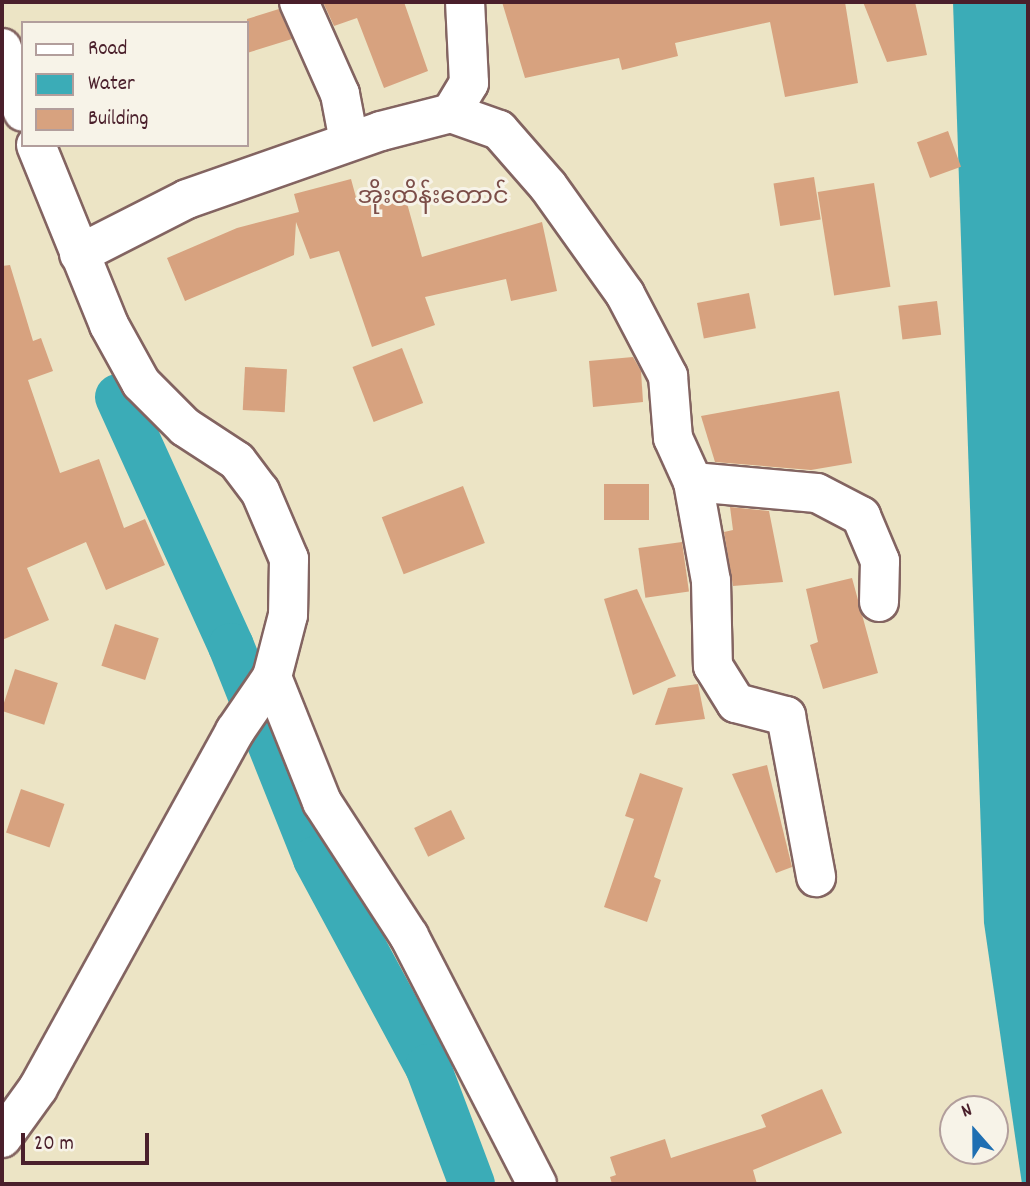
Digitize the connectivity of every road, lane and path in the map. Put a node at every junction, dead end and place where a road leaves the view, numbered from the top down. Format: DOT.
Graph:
graph roads {
  1 [pos="299,2"];
  2 [pos="465,2"];
  3 [pos="2,48"];
  4 [pos="21,106"];
  5 [pos="451,113"];
  6 [pos="349,141"];
  7 [pos="37,147"];
  8 [pos="79,254"];
  9 [pos="693,482"];
  10 [pos="879,602"];
  11 [pos="272,677"];
  12 [pos="816,877"];
  13 [pos="2,1138"];
  14 [pos="537,1184"];
  1 -- 6 [label="street"];
  2 -- 5 [label="street"];
  3 -- 4 [label="street"];
  5 -- 6 [label="street"];
  5 -- 9 [label="street"];
  6 -- 8 [label="street"];
  7 -- 8 [label="street"];
  8 -- 11 [label="street"];
  9 -- 10 [label="street"];
  9 -- 12 [label="street"];
  11 -- 13 [label="street"];
  11 -- 14 [label="street"];
}
